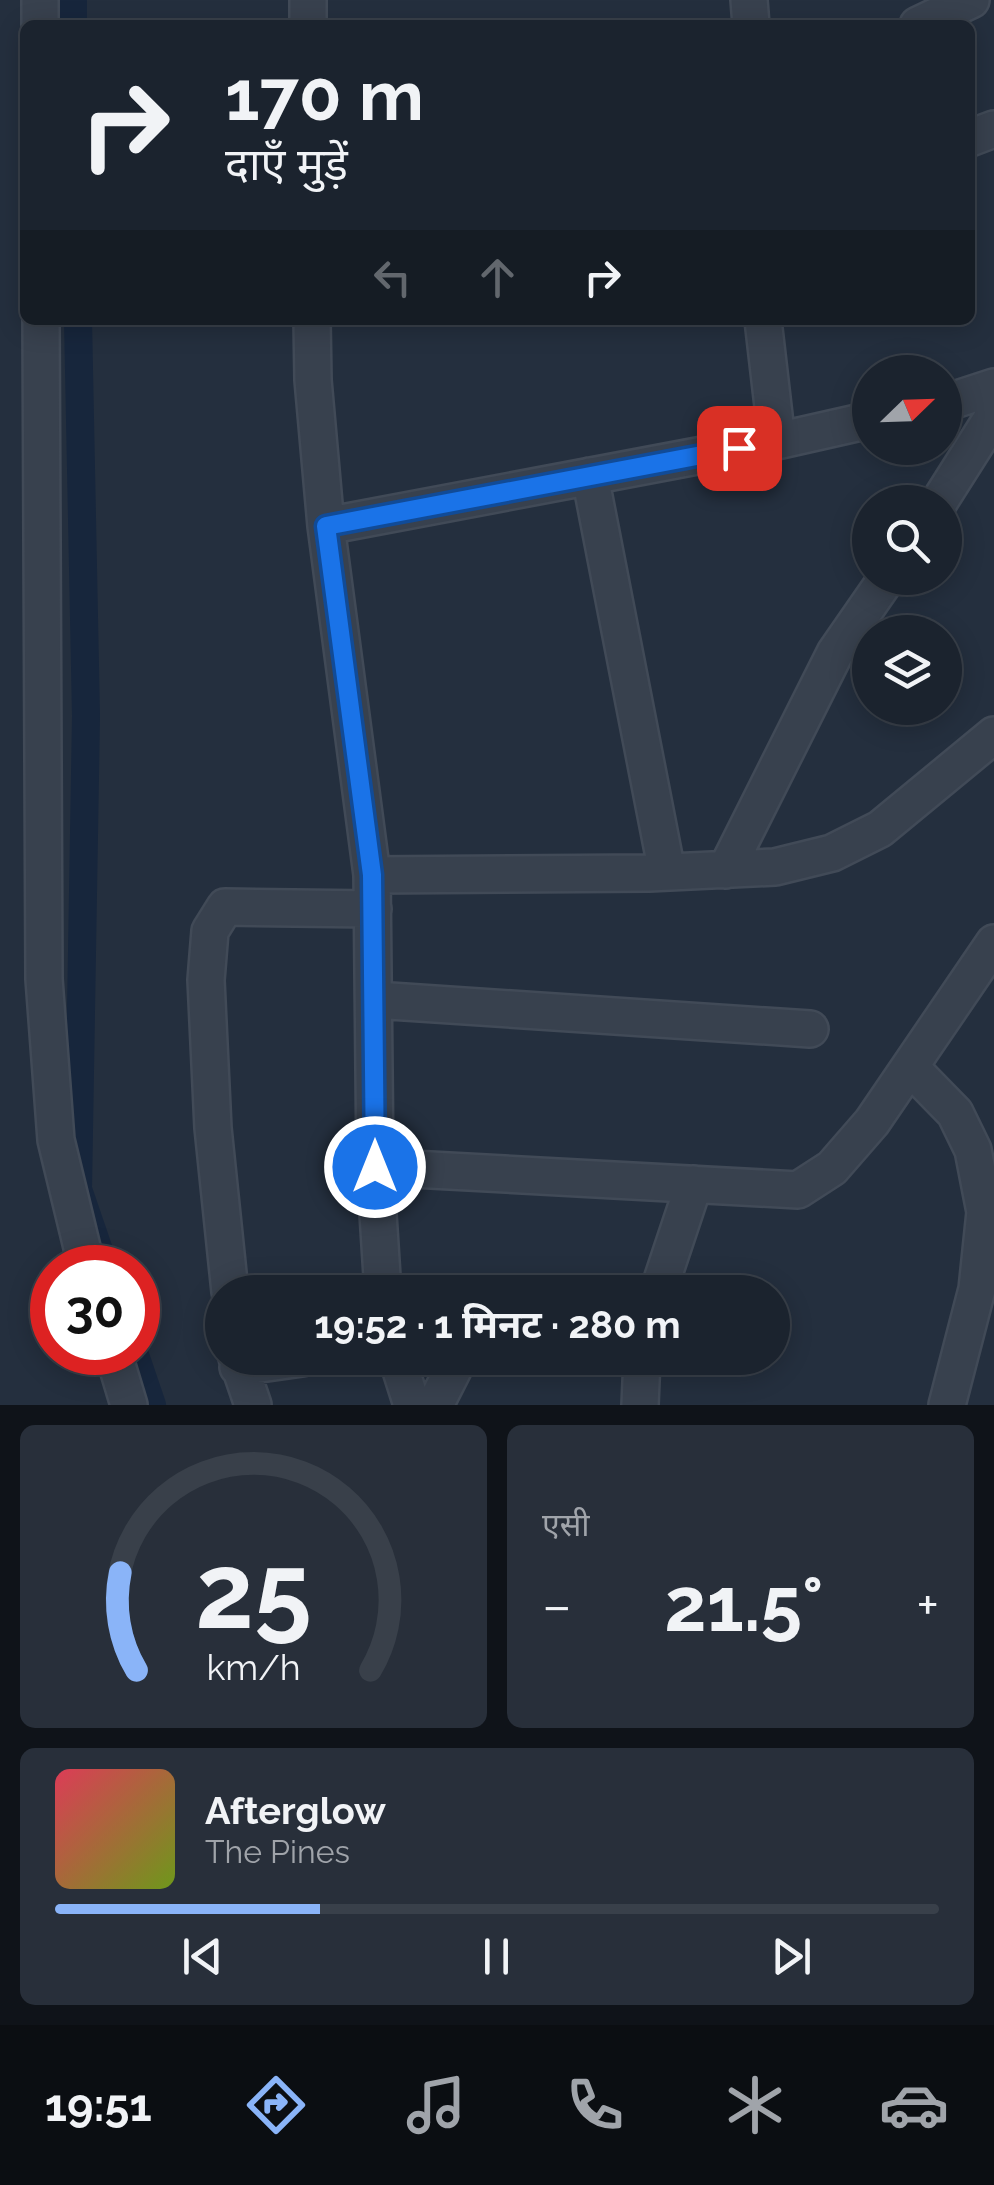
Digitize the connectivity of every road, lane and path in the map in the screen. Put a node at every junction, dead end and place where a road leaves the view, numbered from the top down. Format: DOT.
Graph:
graph roads {
  1 [pos="971,0"];
  2 [pos="929,20"];
  3 [pos="41,325"];
  4 [pos="312,325"];
  5 [pos="764,325"];
  6 [pos="994,387"];
  7 [pos="962,397"];
  8 [pos="994,414"];
  9 [pos="852,424"];
  10 [pos="776,441"];
  11 [pos="590,476"];
  12 [pos="950,485"];
  13 [pos="326,526"];
  14 [pos="875,595"];
  15 [pos="994,735"];
  16 [pos="726,870"];
  17 [pos="667,872"];
  18 [pos="373,892"];
  19 [pos="991,948"];
  20 [pos="375,1000"];
  21 [pos="810,1029"];
  22 [pos="910,1067"];
  23 [pos="984,1151"];
  24 [pos="375,1167"];
  25 [pos="694,1184"];
  26 [pos="81,1245"];
  27 [pos="228,1275"];
  28 [pos="382,1275"];
  29 [pos="664,1275"];
  30 [pos="120,1375"];
  31 [pos="242,1375"];
  32 [pos="402,1375"];
  33 [pos="451,1375"];
  34 [pos="641,1375"];
  35 [pos="129,1405"];
  36 [pos="253,1405"];
  37 [pos="412,1405"];
  38 [pos="436,1405"];
  39 [pos="640,1405"];
  40 [pos="947,1405"];
  1 -- 2 [label="street"];
  3 -- 26 [label="street"];
  4 -- 13 [label="street"];
  5 -- 10 [label="street"];
  6 -- 7 [label="street"];
  8 -- 12 [label="street"];
  9 -- 10 [label="street"];
  10 -- 11 [label="street"];
  11 -- 13 [label="street"];
  11 -- 17 [label="street"];
  13 -- 18 [label="street"];
  14 -- 16 [label="street"];
  15 -- 16 [label="street"];
  16 -- 17 [label="street"];
  17 -- 18 [label="street"];
  18 -- 20 [label="street"];
  18 -- 27 [label="street"];
  19 -- 22 [label="street"];
  20 -- 21 [label="street"];
  20 -- 24 [label="street"];
  22 -- 23 [label="street"];
  22 -- 25 [label="street"];
  23 -- 40 [label="street"];
  24 -- 25 [label="street"];
  24 -- 28 [label="street"];
  25 -- 29 [label="street"];
  30 -- 35 [label="street"];
  31 -- 36 [label="street"];
  32 -- 37 [label="street"];
  33 -- 38 [label="street"];
  34 -- 39 [label="street"];
}
